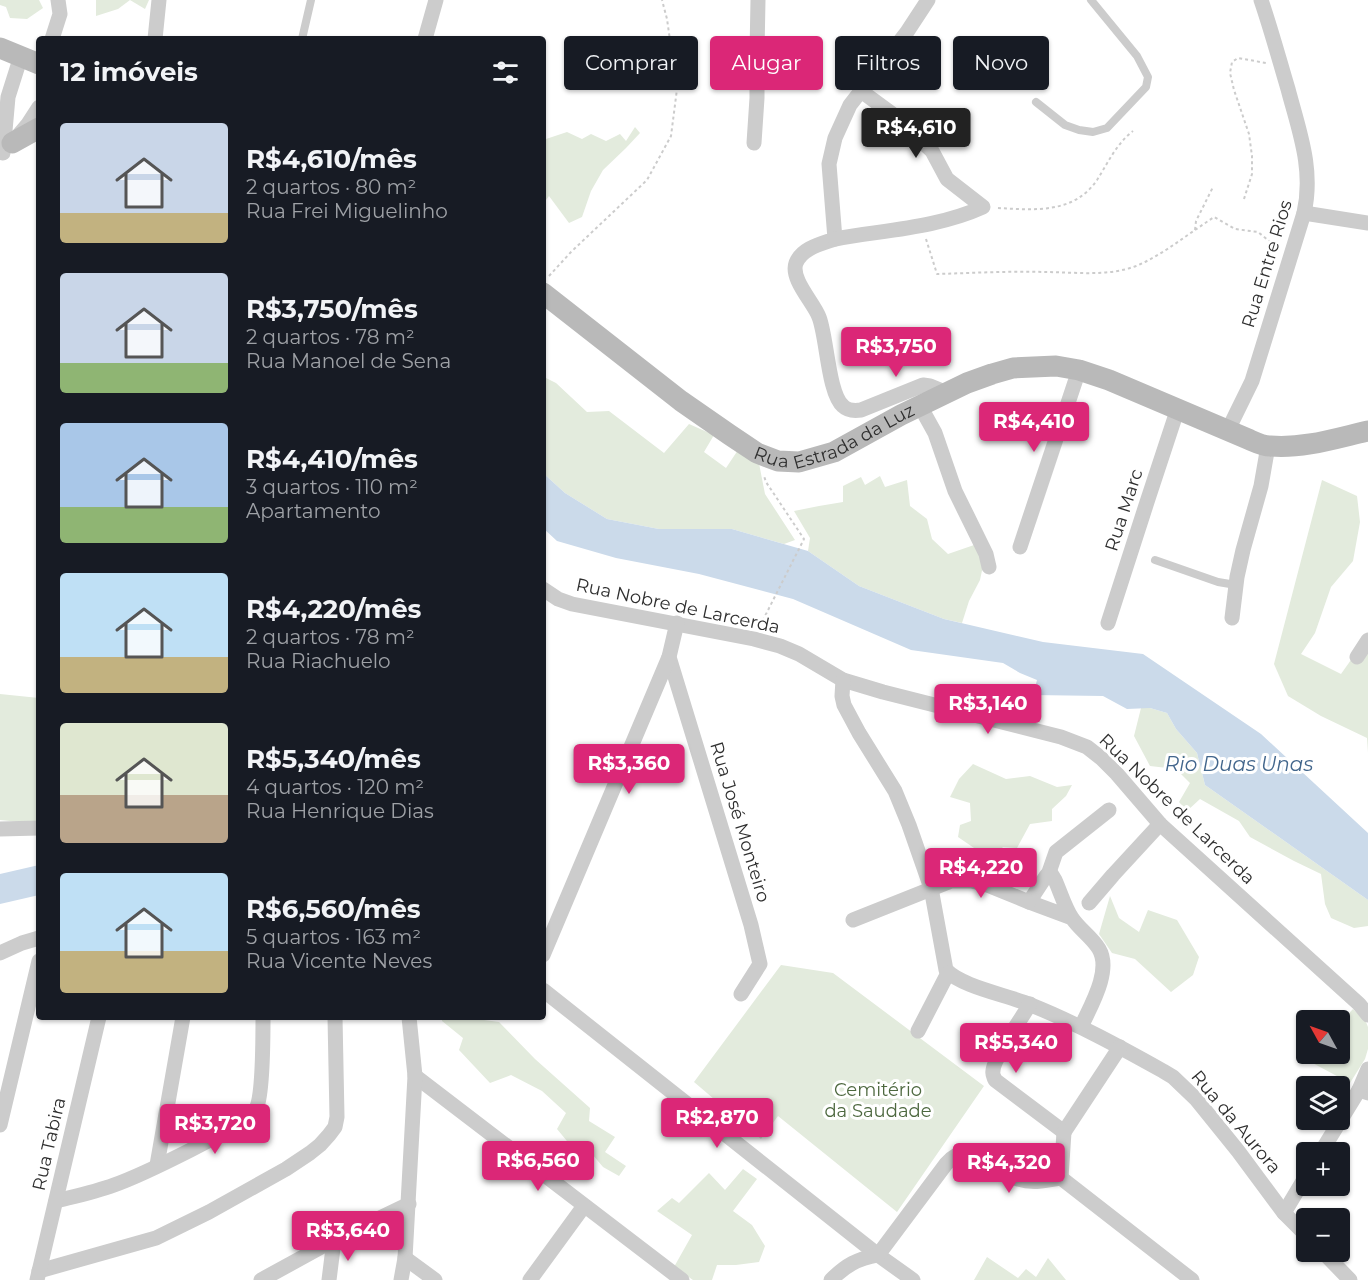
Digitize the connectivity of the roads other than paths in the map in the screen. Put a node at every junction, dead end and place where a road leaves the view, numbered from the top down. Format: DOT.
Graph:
graph roads {
  1 [pos="58,0"];
  2 [pos="159,0"];
  3 [pos="311,0"];
  4 [pos="436,0"];
  5 [pos="758,0"];
  6 [pos="928,0"];
  7 [pos="1091,0"];
  8 [pos="1261,0"];
  9 [pos="53,36"];
  10 [pos="155,36"];
  11 [pos="303,36"];
  12 [pos="426,36"];
  13 [pos="0,48"];
  14 [pos="30,60"];
  15 [pos="861,91"];
  16 [pos="1036,102"];
  17 [pos="36,112"];
  18 [pos="36,129"];
  19 [pos="754,143"];
  20 [pos="4,144"];
  21 [pos="1304,213"];
  22 [pos="1368,223"];
  23 [pos="835,239"];
  24 [pos="546,295"];
  25 [pos="1079,370"];
  26 [pos="946,393"];
  27 [pos="920,406"];
  28 [pos="1178,408"];
  29 [pos="1368,416"];
  30 [pos="1228,430"];
  31 [pos="1368,431"];
  32 [pos="1268,446"];
  33 [pos="1020,547"];
  34 [pos="1155,560"];
  35 [pos="989,567"];
  36 [pos="1236,585"];
  37 [pos="546,591"];
  38 [pos="1232,618"];
  39 [pos="677,623"];
  40 [pos="1108,623"];
  41 [pos="1368,640"];
  42 [pos="669,657"];
  43 [pos="1357,657"];
  44 [pos="843,680"];
  45 [pos="1109,810"];
  46 [pos="1161,824"];
  47 [pos="36,828"];
  48 [pos="0,829"];
  49 [pos="1048,875"];
  50 [pos="931,888"];
  51 [pos="1029,902"];
  52 [pos="1089,903"];
  53 [pos="1072,918"];
  54 [pos="853,920"];
  55 [pos="36,939"];
  56 [pos="546,948"];
  57 [pos="0,953"];
  58 [pos="948,973"];
  59 [pos="36,974"];
  60 [pos="546,992"];
  61 [pos="741,994"];
  62 [pos="1030,1004"];
  63 [pos="1368,1015"];
  64 [pos="98,1020"];
  65 [pos="182,1020"];
  66 [pos="263,1020"];
  67 [pos="335,1020"];
  68 [pos="409,1020"];
  69 [pos="1081,1028"];
  70 [pos="918,1031"];
  71 [pos="1120,1047"];
  72 [pos="1368,1068"];
  73 [pos="415,1076"];
  74 [pos="1363,1092"];
  75 [pos="0,1125"];
  76 [pos="1064,1132"];
  77 [pos="1328,1142"];
  78 [pos="157,1165"];
  79 [pos="1061,1178"];
  80 [pos="1296,1193"];
  81 [pos="56,1201"];
  82 [pos="409,1204"];
  83 [pos="584,1206"];
  84 [pos="1284,1213"];
  85 [pos="1296,1225"];
  86 [pos="333,1240"];
  87 [pos="878,1255"];
  88 [pos="405,1258"];
  89 [pos="1333,1262"];
  90 [pos="1173,1274"];
  91 [pos="38,1276"];
  92 [pos="261,1280"];
  93 [pos="329,1280"];
  94 [pos="401,1280"];
  95 [pos="435,1280"];
  96 [pos="530,1280"];
  97 [pos="682,1280"];
  98 [pos="831,1280"];
  99 [pos="913,1280"];
  100 [pos="1192,1280"];
  101 [pos="1350,1280"];
  1 -- 9 [label="street"];
  2 -- 10 [label="street"];
  3 -- 11 [label="lane"];
  4 -- 12 [label="street"];
  5 -- 19 [label="street"];
  6 -- 15 [label="street"];
  7 -- 16 [label="lane"];
  8 -- 21 [label="street, Rua Entre Rios"];
  13 -- 14 [label="main road"];
  14 -- 20 [label="street"];
  15 -- 23 [label="street"];
  15 -- 23 [label="street"];
  17 -- 20 [label="street"];
  18 -- 20 [label="main road"];
  21 -- 22 [label="street"];
  21 -- 30 [label="street, Rua Entre Rios"];
  23 -- 26 [label="street"];
  24 -- 27 [label="main road, Rua Estrada da Luz"];
  25 -- 26 [label="main road, Rua Estrada da Luz"];
  25 -- 28 [label="main road, Rua Estrada da Luz"];
  25 -- 33 [label="street"];
  26 -- 27 [label="main road, Rua Estrada da Luz"];
  27 -- 35 [label="street"];
  28 -- 30 [label="main road, Rua Estrada da Luz"];
  28 -- 40 [label="street, Rua Marc"];
  29 -- 31 [label="street"];
  30 -- 32 [label="main road, Rua Estrada da Luz"];
  31 -- 32 [label="main road, Rua Estrada da Luz"];
  32 -- 36 [label="street"];
  34 -- 36 [label="lane"];
  36 -- 38 [label="street"];
  37 -- 39 [label="street, Rua Nobre de Larcerda"];
  39 -- 42 [label="street"];
  39 -- 44 [label="street, Rua Nobre de Larcerda"];
  41 -- 43 [label="street"];
  42 -- 56 [label="street"];
  42 -- 61 [label="street, Rua José Monteiro"];
  44 -- 46 [label="street, Rua Nobre de Larcerda"];
  44 -- 50 [label="street"];
  45 -- 49 [label="street"];
  46 -- 52 [label="street"];
  46 -- 63 [label="street, Rua Nobre de Larcerda"];
  47 -- 48 [label="street"];
  49 -- 51 [label="street"];
  49 -- 53 [label="street"];
  50 -- 51 [label="street"];
  50 -- 54 [label="street"];
  50 -- 58 [label="street"];
  51 -- 53 [label="street"];
  53 -- 69 [label="street"];
  55 -- 57 [label="street"];
  58 -- 62 [label="street, Rua da Aurora"];
  58 -- 70 [label="street"];
  59 -- 75 [label="street"];
  60 -- 87 [label="street"];
  62 -- 69 [label="street, Rua da Aurora"];
  62 -- 76 [label="street"];
  64 -- 81 [label="street, Rua Tabira"];
  65 -- 78 [label="street"];
  66 -- 78 [label="street"];
  67 -- 91 [label="street"];
  68 -- 73 [label="street"];
  69 -- 71 [label="street, Rua da Aurora"];
  71 -- 76 [label="street"];
  71 -- 84 [label="street, Rua da Aurora"];
  72 -- 74 [label="street"];
  73 -- 82 [label="street"];
  73 -- 83 [label="street"];
  74 -- 77 [label="street"];
  76 -- 79 [label="street"];
  78 -- 81 [label="street"];
  79 -- 87 [label="street"];
  79 -- 90 [label="street"];
  80 -- 84 [label="street"];
  81 -- 91 [label="street, Rua Tabira"];
  82 -- 86 [label="street"];
  82 -- 88 [label="street"];
  83 -- 96 [label="street"];
  83 -- 97 [label="street"];
  84 -- 85 [label="street, Rua da Aurora"];
  86 -- 92 [label="street"];
  86 -- 93 [label="street"];
  87 -- 98 [label="street"];
  87 -- 99 [label="street"];
  88 -- 94 [label="street"];
  88 -- 95 [label="street"];
  89 -- 101 [label="street"];
  90 -- 100 [label="street"];
}
